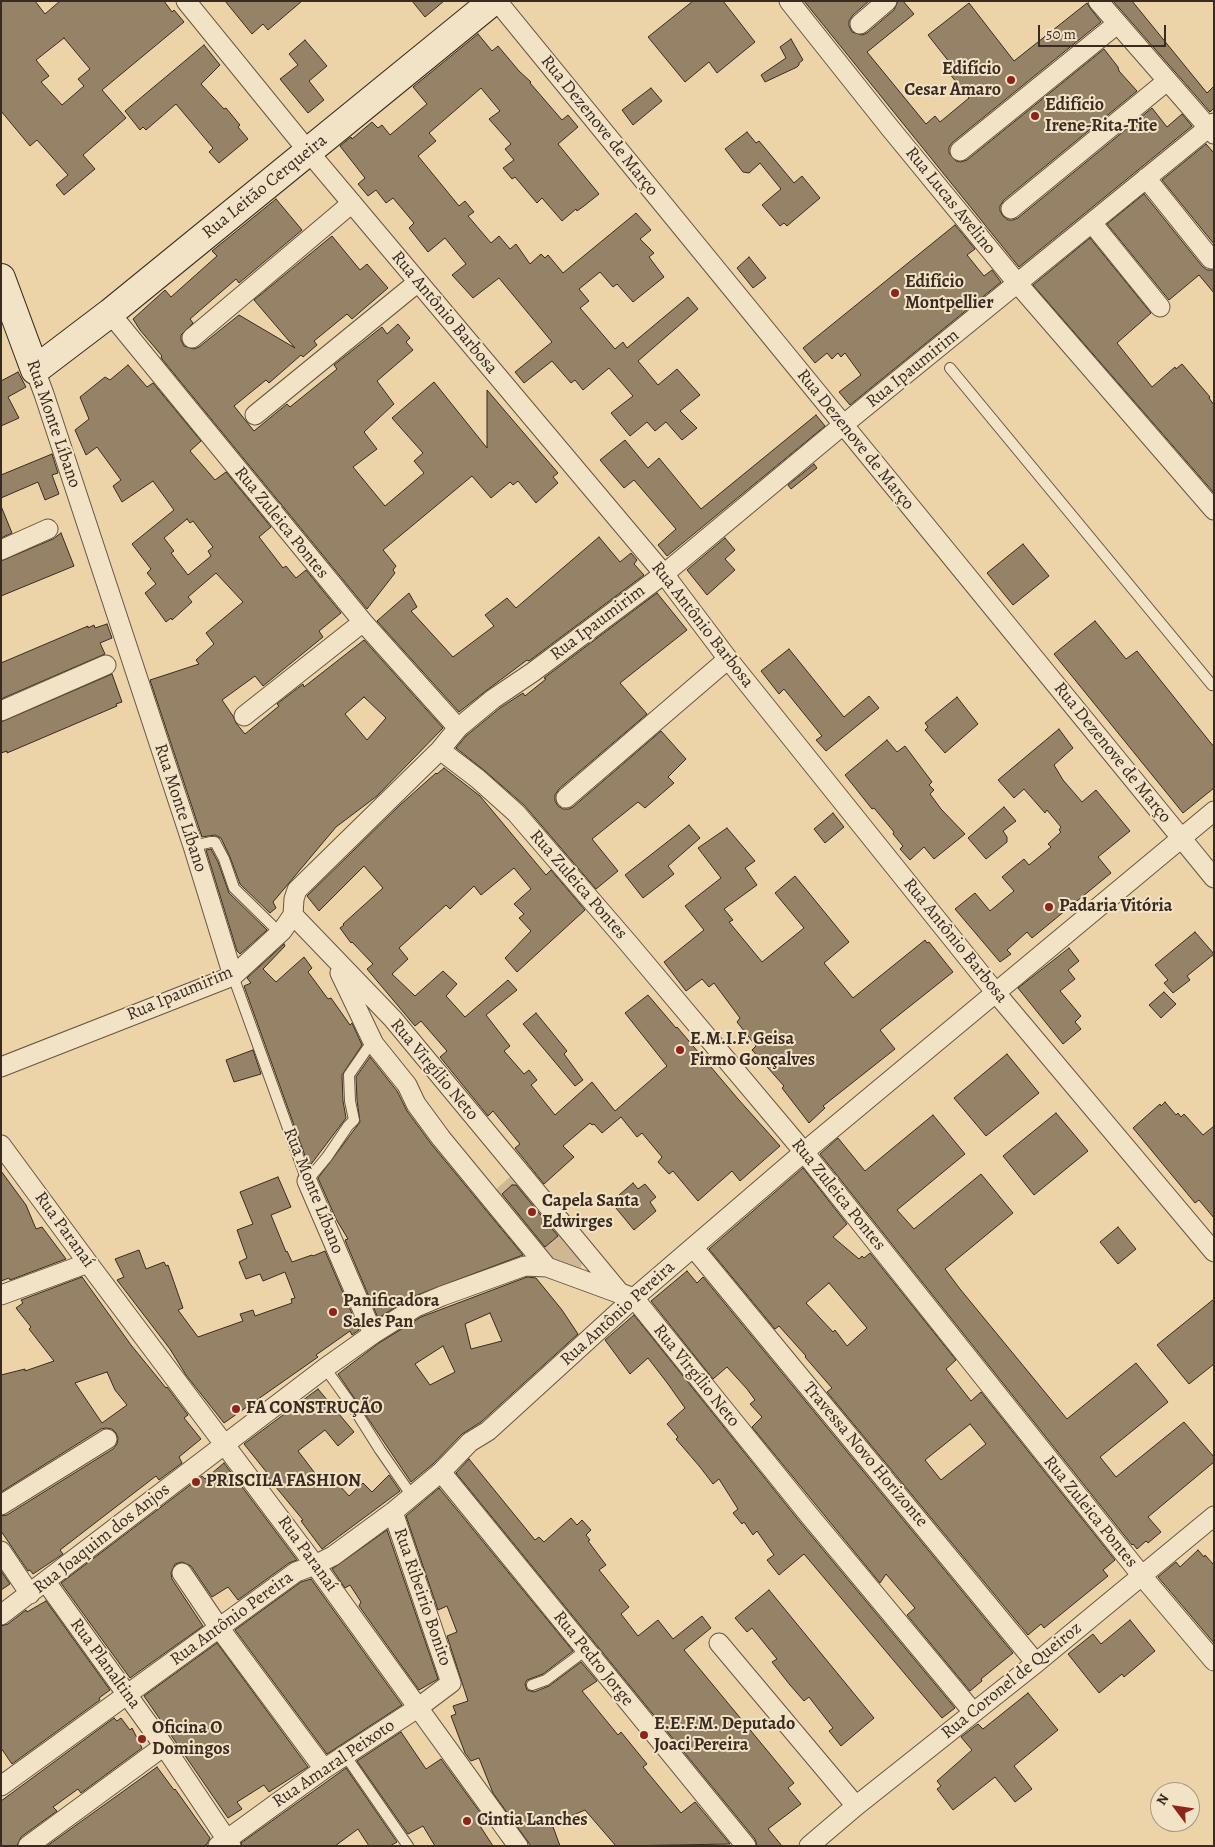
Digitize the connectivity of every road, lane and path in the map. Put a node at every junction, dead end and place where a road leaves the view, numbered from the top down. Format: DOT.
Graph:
graph roads {
  1 [pos="186,1"];
  2 [pos="495,1"];
  3 [pos="789,1"];
  4 [pos="887,1"];
  5 [pos="1098,1"];
  6 [pos="860,24"];
  7 [pos="1117,24"];
  8 [pos="1167,81"];
  9 [pos="1212,128"];
  10 [pos="308,151"];
  11 [pos="960,151"];
  12 [pos="1146,178"];
  13 [pos="352,203"];
  14 [pos="1010,210"];
  15 [pos="1092,223"];
  16 [pos="1211,259"];
  17 [pos="1,278"];
  18 [pos="418,282"];
  19 [pos="1018,284"];
  20 [pos="6,307"];
  21 [pos="1160,307"];
  22 [pos="110,313"];
  23 [pos="192,338"];
  24 [pos="950,368"];
  25 [pos="35,370"];
  26 [pos="256,415"];
  27 [pos="843,425"];
  28 [pos="1214,510"];
  29 [pos="48,529"];
  30 [pos="1,550"];
  31 [pos="664,574"];
  32 [pos="362,622"];
  33 [pos="728,659"];
  34 [pos="106,664"];
  35 [pos="1214,684"];
  36 [pos="1,711"];
  37 [pos="244,716"];
  38 [pos="458,728"];
  39 [pos="440,750"];
  40 [pos="566,798"];
  41 [pos="1214,811"];
  42 [pos="1181,838"];
  43 [pos="193,846"];
  44 [pos="1214,878"];
  45 [pos="293,915"];
  46 [pos="280,933"];
  47 [pos="333,958"];
  48 [pos="233,976"];
  49 [pos="996,993"];
  50 [pos="374,1044"];
  51 [pos="1,1067"];
  52 [pos="1,1145"];
  53 [pos="804,1152"];
  54 [pos="307,1181"];
  55 [pos="693,1248"];
  56 [pos="1214,1252"];
  57 [pos="88,1263"];
  58 [pos="547,1267"];
  59 [pos="1,1295"];
  60 [pos="627,1296"];
  61 [pos="373,1334"];
  62 [pos="326,1368"];
  63 [pos="107,1439"];
  64 [pos="225,1444"];
  65 [pos="441,1472"];
  66 [pos="412,1496"];
  67 [pos="1,1505"];
  68 [pos="393,1512"];
  69 [pos="1214,1516"];
  70 [pos="1,1551"];
  71 [pos="315,1565"];
  72 [pos="182,1573"];
  73 [pos="1142,1576"];
  74 [pos="46,1582"];
  75 [pos="30,1594"];
  76 [pos="1,1615"];
  77 [pos="220,1629"];
  78 [pos="719,1644"];
  79 [pos="586,1650"];
  80 [pos="1214,1661"];
  81 [pos="1036,1663"];
  82 [pos="451,1683"];
  83 [pos="532,1685"];
  84 [pos="127,1695"];
  85 [pos="419,1707"];
  86 [pos="973,1712"];
  87 [pos="164,1746"];
  88 [pos="345,1755"];
  89 [pos="324,1769"];
  90 [pos="1,1786"];
  91 [pos="856,1806"];
  92 [pos="819,1843"];
  93 [pos="225,1844"];
  94 [pos="28,1846"];
  95 [pos="408,1846"];
  96 [pos="518,1846"];
  97 [pos="746,1846"];
  1 -- 10 [label="street, Rua Antônio Barbosa"];
  2 -- 10 [label="street, Rua Leitão Cerqueira"];
  2 -- 27 [label="street, Rua Dezenove de Março"];
  3 -- 19 [label="street, Rua Lucas Avelino"];
  4 -- 6 [label="street"];
  5 -- 7 [label="street"];
  7 -- 8 [label="street"];
  7 -- 11 [label="street"];
  8 -- 9 [label="street"];
  8 -- 14 [label="street"];
  9 -- 12 [label="street, Rua Ipaumirim"];
  10 -- 13 [label="street, Rua Antônio Barbosa"];
  10 -- 22 [label="street, Rua Leitão Cerqueira"];
  12 -- 15 [label="street, Rua Ipaumirim"];
  12 -- 16 [label="street"];
  13 -- 18 [label="street, Rua Antônio Barbosa"];
  13 -- 23 [label="street"];
  15 -- 19 [label="street, Rua Ipaumirim"];
  15 -- 21 [label="street"];
  17 -- 20 [label="street, Rua Monte Líbano"];
  18 -- 26 [label="street"];
  18 -- 31 [label="street, Rua Antônio Barbosa"];
  19 -- 27 [label="street, Rua Ipaumirim"];
  19 -- 28 [label="street, Rua Lucas Avelino"];
  20 -- 25 [label="street, Rua Monte Líbano"];
  22 -- 25 [label="street, Rua Leitão Cerqueira"];
  22 -- 32 [label="street, Rua Zuleica Pontes"];
  24 -- 35 [label="lane"];
  25 -- 43 [label="street, Rua Monte Líbano"];
  27 -- 31 [label="street, Rua Ipaumirim"];
  27 -- 42 [label="street, Rua Dezenove de Março"];
  29 -- 30 [label="street"];
  31 -- 33 [label="street, Rua Antônio Barbosa"];
  31 -- 38 [label="street, Rua Ipaumirim"];
  32 -- 37 [label="street"];
  32 -- 38 [label="street, Rua Zuleica Pontes"];
  33 -- 40 [label="street"];
  33 -- 49 [label="street, Rua Antônio Barbosa"];
  34 -- 36 [label="street"];
  38 -- 39 [label="street, Rua Ipaumirim"];
  39 -- 45 [label="street, Rua Ipaumirim"];
  39 -- 53 [label="street, Rua Zuleica Pontes"];
  41 -- 42 [label="street, Rua Antônio Pereira"];
  42 -- 44 [label="street, Rua Dezenove de Março"];
  42 -- 49 [label="street, Rua Antônio Pereira"];
  43 -- 46 [label="lane"];
  43 -- 48 [label="street, Rua Monte Líbano"];
  45 -- 46 [label="street, Rua Ipaumirim"];
  45 -- 47 [label="street, Rua Virgílio Neto"];
  46 -- 48 [label="street, Rua Ipaumirim"];
  47 -- 50 [label="street"];
  47 -- 60 [label="street, Rua Virgílio Neto"];
  48 -- 51 [label="street, Rua Ipaumirim"];
  48 -- 54 [label="lane, Rua Monte Líbano"];
  49 -- 53 [label="street, Rua Antônio Pereira"];
  49 -- 56 [label="street, Rua Antônio Barbosa"];
  50 -- 54 [label="lane"];
  50 -- 58 [label="street"];
  52 -- 57 [label="street, Rua Paranaí"];
  53 -- 55 [label="street, Rua Antônio Pereira"];
  53 -- 73 [label="street, Rua Zuleica Pontes"];
  54 -- 61 [label="street, Rua Monte Líbano"];
  55 -- 60 [label="street, Rua Antônio Pereira"];
  55 -- 81 [label="street, Travessa Novo Horizonte"];
  57 -- 59 [label="street"];
  57 -- 64 [label="street, Rua Paranaí"];
  58 -- 60 [label="street, Rua Joaquim dos Anjos"];
  58 -- 61 [label="street, Rua Joaquim dos Anjos"];
  60 -- 65 [label="street, Rua Antônio Pereira"];
  60 -- 86 [label="street, Rua Virgílio Neto"];
  61 -- 62 [label="street, Rua Joaquim dos Anjos"];
  62 -- 64 [label="street, Rua Joaquim dos Anjos"];
  62 -- 66 [label="lane"];
  63 -- 67 [label="street"];
  64 -- 71 [label="street, Rua Paranaí"];
  64 -- 74 [label="street, Rua Joaquim dos Anjos"];
  65 -- 66 [label="street, Rua Antônio Pereira"];
  65 -- 79 [label="street, Rua Pedro Jorge"];
  66 -- 68 [label="street, Rua Antônio Pereira"];
  68 -- 71 [label="street, Rua Antônio Pereira"];
  68 -- 82 [label="street, Rua Ribeirio Bonito"];
  69 -- 73 [label="street, Rua Coronel de Queiroz"];
  70 -- 75 [label="street"];
  71 -- 77 [label="street, Rua Antônio Pereira"];
  71 -- 85 [label="street, Rua Paranaí"];
  72 -- 77 [label="street"];
  73 -- 80 [label="street, Rua Zuleica Pontes"];
  73 -- 81 [label="street, Rua Coronel de Queiroz"];
  74 -- 75 [label="street, Rua Joaquim dos Anjos"];
  74 -- 84 [label="street, Rua Planaltina"];
  75 -- 76 [label="street, Rua Joaquim dos Anjos"];
  77 -- 84 [label="street, Rua Antônio Pereira"];
  77 -- 89 [label="street"];
  78 -- 91 [label="street"];
  79 -- 83 [label="lane"];
  79 -- 97 [label="street, Rua Pedro Jorge"];
  81 -- 86 [label="street, Rua Coronel de Queiroz"];
  82 -- 85 [label="street, Rua Amaral Peixoto"];
  84 -- 87 [label="street, Rua Planaltina"];
  84 -- 90 [label="street, Rua Antônio Pereira"];
  85 -- 88 [label="street, Rua Amaral Peixoto"];
  85 -- 96 [label="street, Rua Paranaí"];
  86 -- 91 [label="street, Rua Coronel de Queiroz"];
  87 -- 93 [label="street, Rua Planaltina"];
  87 -- 94 [label="street"];
  88 -- 89 [label="street, Rua Amaral Peixoto"];
  88 -- 95 [label="lane"];
  89 -- 93 [label="street, Rua Amaral Peixoto"];
  91 -- 92 [label="street, Rua Coronel de Queiroz"];
}
